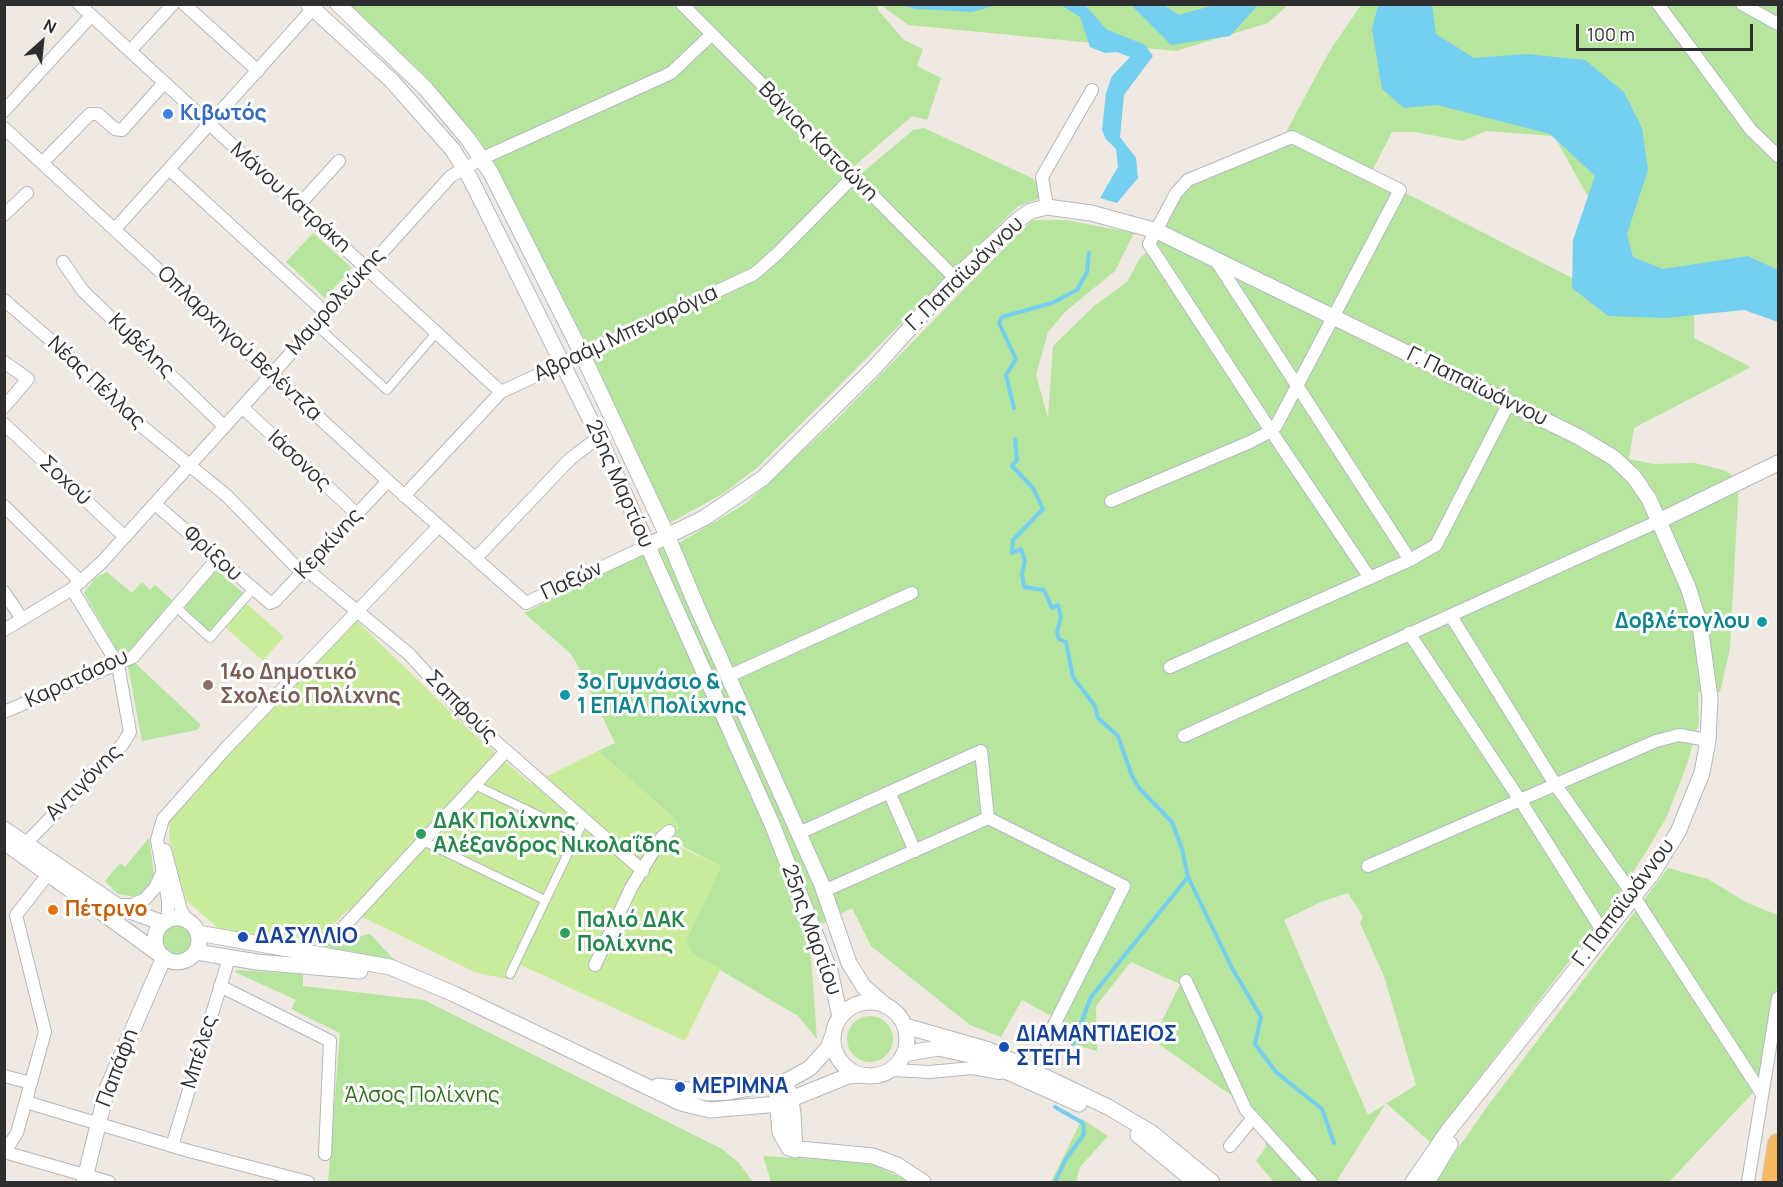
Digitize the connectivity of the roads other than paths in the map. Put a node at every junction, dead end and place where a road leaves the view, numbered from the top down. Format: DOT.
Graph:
graph roads {
  1 [pos="79,4"];
  2 [pos="173,4"];
  3 [pos="184,4"];
  4 [pos="338,4"];
  5 [pos="682,4"];
  6 [pos="1658,4"];
  7 [pos="1742,4"];
  8 [pos="313,6"];
  9 [pos="91,16"];
  10 [pos="1779,24"];
  11 [pos="711,35"];
  12 [pos="130,51"];
  13 [pos="258,71"];
  14 [pos="164,83"];
  15 [pos="1092,90"];
  16 [pos="4,111"];
  17 [pos="209,125"];
  18 [pos="4,128"];
  19 [pos="1779,156"];
  20 [pos="483,158"];
  21 [pos="339,161"];
  22 [pos="42,163"];
  23 [pos="465,167"];
  24 [pos="169,169"];
  25 [pos="853,177"];
  26 [pos="27,193"];
  27 [pos="298,206"];
  28 [pos="1047,207"];
  29 [pos="4,215"];
  30 [pos="115,229"];
  31 [pos="1157,231"];
  32 [pos="1215,259"];
  33 [pos="63,262"];
  34 [pos="366,268"];
  35 [pos="955,278"];
  36 [pos="4,300"];
  37 [pos="326,313"];
  38 [pos="1335,316"];
  39 [pos="316,325"];
  40 [pos="436,332"];
  41 [pos="583,356"];
  42 [pos="4,362"];
  43 [pos="564,364"];
  44 [pos="272,374"];
  45 [pos="1297,388"];
  46 [pos="501,392"];
  47 [pos="1509,403"];
  48 [pos="4,407"];
  49 [pos="242,407"];
  50 [pos="4,424"];
  51 [pos="224,426"];
  52 [pos="1271,431"];
  53 [pos="599,436"];
  54 [pos="1779,463"];
  55 [pos="189,465"];
  56 [pos="388,482"];
  57 [pos="404,496"];
  58 [pos="1111,501"];
  59 [pos="155,504"];
  60 [pos="4,506"];
  61 [pos="357,514"];
  62 [pos="1659,521"];
  63 [pos="438,527"];
  64 [pos="667,535"];
  65 [pos="125,537"];
  66 [pos="647,546"];
  67 [pos="476,558"];
  68 [pos="218,559"];
  69 [pos="1410,560"];
  70 [pos="304,571"];
  71 [pos="1370,579"];
  72 [pos="76,586"];
  73 [pos="252,590"];
  74 [pos="4,592"];
  75 [pos="912,593"];
  76 [pos="269,603"];
  77 [pos="176,607"];
  78 [pos="356,612"];
  79 [pos="1450,616"];
  80 [pos="22,619"];
  81 [pos="4,630"];
  82 [pos="1409,633"];
  83 [pos="118,665"];
  84 [pos="1170,667"];
  85 [pos="729,676"];
  86 [pos="4,712"];
  87 [pos="1184,736"];
  88 [pos="1708,740"];
  89 [pos="506,751"];
  90 [pos="1556,784"];
  91 [pos="475,785"];
  92 [pos="889,792"];
  93 [pos="1520,800"];
  94 [pos="987,818"];
  95 [pos="163,819"];
  96 [pos="584,820"];
  97 [pos="4,829"];
  98 [pos="669,831"];
  99 [pos="799,833"];
  100 [pos="577,834"];
  101 [pos="423,841"];
  102 [pos="4,842"];
  103 [pos="27,842"];
  104 [pos="915,851"];
  105 [pos="1368,866"];
  106 [pos="643,871"];
  107 [pos="49,873"];
  108 [pos="162,873"];
  109 [pos="824,891"];
  110 [pos="1633,895"];
  111 [pos="545,900"];
  112 [pos="114,904"];
  113 [pos="187,920"];
  114 [pos="165,921"];
  115 [pos="339,932"];
  116 [pos="1603,932"];
  117 [pos="198,933"];
  118 [pos="196,952"];
  119 [pos="163,957"];
  120 [pos="229,958"];
  121 [pos="595,965"];
  122 [pos="510,974"];
  123 [pos="413,978"];
  124 [pos="1186,981"];
  125 [pos="220,986"];
  126 [pos="1779,998"];
  127 [pos="885,1005"];
  128 [pos="840,1017"];
  129 [pos="905,1026"];
  130 [pos="833,1035"];
  131 [pos="1046,1041"];
  132 [pos="904,1054"];
  133 [pos="891,1070"];
  134 [pos="861,1075"];
  135 [pos="4,1076"];
  136 [pos="629,1079"];
  137 [pos="1029,1080"];
  138 [pos="31,1083"];
  139 [pos="781,1083"];
  140 [pos="1762,1094"];
  141 [pos="26,1102"];
  142 [pos="785,1102"];
  143 [pos="1470,1105"];
  144 [pos="1252,1119"];
  145 [pos="97,1123"];
  146 [pos="1779,1144"];
  147 [pos="172,1146"];
  148 [pos="1230,1146"];
  149 [pos="5,1152"];
  150 [pos="325,1154"];
  151 [pos="85,1179"];
  152 [pos="109,1182"];
  153 [pos="308,1182"];
  154 [pos="923,1182"];
  155 [pos="1196,1182"];
  156 [pos="1212,1182"];
  157 [pos="1311,1182"];
  158 [pos="1413,1182"];
  159 [pos="1427,1182"];
  160 [pos="1748,1182"];
  161 [pos="1772,1182"];
  1 -- 9 [label="street, Μάνου Κατράκη"];
  2 -- 12 [label="street"];
  3 -- 13 [label="street"];
  4 -- 20 [label="street, 25ης Μαρτίου"];
  5 -- 11 [label="street, Βάγιας Κατσώνη"];
  6 -- 19 [label="street"];
  7 -- 10 [label="street"];
  8 -- 13 [label="street"];
  8 -- 23 [label="street, 25ης Μαρτίου"];
  9 -- 12 [label="street, Μάνου Κατράκη"];
  9 -- 16 [label="street"];
  11 -- 20 [label="street, Μαυρολεύκης"];
  11 -- 25 [label="street, Βάγιας Κατσώνη"];
  12 -- 14 [label="street, Μάνου Κατράκη"];
  13 -- 17 [label="street"];
  14 -- 17 [label="street, Μάνου Κατράκη"];
  14 -- 22 [label="street"];
  15 -- 28 [label="street"];
  17 -- 24 [label="street"];
  17 -- 27 [label="street, Μάνου Κατράκη"];
  18 -- 22 [label="street, Οπλαρχηγού Βελέντζα"];
  20 -- 23 [label="street, Μαυρολεύκης"];
  20 -- 41 [label="street, 25ης Μαρτίου"];
  21 -- 27 [label="street"];
  22 -- 30 [label="street, Οπλαρχηγού Βελέντζα"];
  23 -- 34 [label="street, Μαυρολεύκης"];
  23 -- 43 [label="street, 25ης Μαρτίου"];
  24 -- 30 [label="street"];
  24 -- 37 [label="street"];
  25 -- 35 [label="street, Βάγιας Κατσώνη"];
  25 -- 41 [label="street, Αβραάμ Μπεναρόγια"];
  26 -- 29 [label="street"];
  27 -- 34 [label="street, Μάνου Κατράκη"];
  28 -- 31 [label="street, Γ. Παπαϊωάννου"];
  28 -- 35 [label="street, Γ. Παπαϊωάννου"];
  30 -- 44 [label="street, Οπλαρχηγού Βελέντζα"];
  31 -- 32 [label="street, Γ. Παπαϊωάννου"];
  31 -- 38 [label="street"];
  31 -- 52 [label="street"];
  32 -- 38 [label="street, Γ. Παπαϊωάννου"];
  32 -- 45 [label="street"];
  33 -- 51 [label="street, Κυβέλης"];
  34 -- 37 [label="street, Μαυρολεύκης"];
  34 -- 40 [label="street, Μάνου Κατράκη"];
  35 -- 64 [label="street, Γ. Παπαϊωάννου"];
  36 -- 55 [label="street, Νέας Πέλλας"];
  37 -- 39 [label="street, Μαυρολεύκης"];
  38 -- 45 [label="street"];
  38 -- 47 [label="street, Γ. Παπαϊωάννου"];
  39 -- 40 [label="street"];
  39 -- 44 [label="street, Μαυρολεύκης"];
  40 -- 46 [label="street, Μάνου Κατράκη"];
  41 -- 43 [label="street, Αβραάμ Μπεναρόγια"];
  41 -- 64 [label="street, 25ης Μαρτίου"];
  42 -- 48 [label="street"];
  43 -- 46 [label="street, Αβραάμ Μπεναρόγια"];
  43 -- 53 [label="street, 25ης Μαρτίου"];
  44 -- 49 [label="street, Μαυρολεύκης"];
  44 -- 56 [label="street, Οπλαρχηγού Βελέντζα"];
  45 -- 52 [label="street"];
  45 -- 69 [label="street"];
  46 -- 57 [label="street, Αβραάμ Μπεναρόγια"];
  47 -- 62 [label="street, Γ. Παπαϊωάννου"];
  47 -- 69 [label="street"];
  49 -- 51 [label="street, Μαυρολεύκης"];
  49 -- 61 [label="street, Ιάσoνος"];
  50 -- 65 [label="street, Σοχού"];
  51 -- 55 [label="street, Μαυρολεύκης"];
  52 -- 58 [label="street"];
  52 -- 71 [label="street"];
  53 -- 66 [label="street, 25ης Μαρτίου"];
  53 -- 67 [label="street"];
  54 -- 62 [label="street"];
  55 -- 59 [label="street, Μαυρολεύκης"];
  55 -- 70 [label="street, Νέας Πέλλας"];
  56 -- 57 [label="street, Οπλαρχηγού Βελέντζα"];
  56 -- 61 [label="street, Κερκίνης"];
  57 -- 63 [label="street, Οπλαρχηγού Βελέντζα"];
  59 -- 65 [label="street, Μαυρολεύκης"];
  59 -- 68 [label="street, Φρίξου"];
  60 -- 72 [label="street, Αντιγόνης"];
  61 -- 70 [label="street, Κερκίνης"];
  62 -- 79 [label="street"];
  62 -- 88 [label="street, Γ. Παπαϊωάννου"];
  63 -- 67 [label="street, Οπλαρχηγού Βελέντζα"];
  63 -- 78 [label="street"];
  64 -- 66 [label="street, Γ. Παπαϊωάννου"];
  64 -- 85 [label="street, 25ης Μαρτίου"];
  65 -- 72 [label="street, Μαυρολεύκης"];
  66 -- 67 [label="street, Παξών"];
  66 -- 128 [label="street, 25ης Μαρτίου"];
  68 -- 73 [label="street, Φρίξου"];
  68 -- 77 [label="street, Καρατάσου"];
  69 -- 71 [label="street"];
  70 -- 76 [label="street, Κερκίνης"];
  70 -- 78 [label="street, Σαπφούς"];
  71 -- 84 [label="street"];
  72 -- 80 [label="street, Μαυρολεύκης"];
  72 -- 83 [label="street, Αντιγόνης"];
  73 -- 76 [label="street, Φρίξου"];
  73 -- 77 [label="street"];
  74 -- 80 [label="street"];
  75 -- 85 [label="street"];
  77 -- 83 [label="street, Καρατάσου"];
  78 -- 89 [label="street, Σαπφούς"];
  78 -- 95 [label="street"];
  79 -- 82 [label="street"];
  79 -- 90 [label="street"];
  80 -- 81 [label="street, Μαυρολεύκης"];
  82 -- 87 [label="street"];
  82 -- 93 [label="street"];
  83 -- 86 [label="street, Καρατάσου"];
  83 -- 103 [label="street, Αντιγόνης"];
  85 -- 99 [label="street, 25ης Μαρτίου"];
  88 -- 90 [label="street"];
  88 -- 110 [label="street, Γ. Παπαϊωάννου"];
  89 -- 91 [label="street"];
  89 -- 96 [label="street, Σαπφούς"];
  90 -- 93 [label="street"];
  90 -- 110 [label="street"];
  91 -- 100 [label="street"];
  91 -- 101 [label="street"];
  92 -- 94 [label="street"];
  92 -- 99 [label="street"];
  92 -- 104 [label="street"];
  93 -- 105 [label="street"];
  93 -- 116 [label="street"];
  94 -- 104 [label="street"];
  94 -- 131 [label="street"];
  95 -- 108 [label="street"];
  95 -- 113 [label="street"];
  96 -- 100 [label="street"];
  96 -- 106 [label="street, Σαπφούς"];
  97 -- 103 [label="street"];
  98 -- 106 [label="street"];
  99 -- 109 [label="street, 25ης Μαρτίου"];
  100 -- 111 [label="street"];
  101 -- 111 [label="street"];
  101 -- 115 [label="street"];
  102 -- 107 [label="street"];
  103 -- 112 [label="street"];
  104 -- 109 [label="street"];
  106 -- 121 [label="street"];
  107 -- 119 [label="street"];
  107 -- 138 [label="street"];
  108 -- 112 [label="street"];
  108 -- 114 [label="street"];
  109 -- 127 [label="street, 25ης Μαρτίου"];
  110 -- 116 [label="street, Γ. Παπαϊωάννου"];
  110 -- 140 [label="street"];
  111 -- 122 [label="street"];
  112 -- 114 [label="street"];
  113 -- 114 [label="street"];
  113 -- 117 [label="street"];
  114 -- 119 [label="street"];
  116 -- 143 [label="street, Γ. Παπαϊωάννου"];
  117 -- 118 [label="street"];
  117 -- 123 [label="street"];
  118 -- 119 [label="street"];
  118 -- 120 [label="street"];
  119 -- 145 [label="street, Παπάφη"];
  120 -- 123 [label="street"];
  120 -- 125 [label="street, Μπέλες"];
  123 -- 136 [label="street"];
  124 -- 144 [label="street"];
  125 -- 147 [label="street, Μπέλες"];
  125 -- 150 [label="street"];
  126 -- 140 [label="street"];
  127 -- 128 [label="street"];
  127 -- 129 [label="street"];
  128 -- 130 [label="street"];
  129 -- 132 [label="street"];
  129 -- 156 [label="street"];
  130 -- 134 [label="street"];
  130 -- 139 [label="street"];
  132 -- 133 [label="street"];
  132 -- 137 [label="street"];
  133 -- 134 [label="street"];
  133 -- 137 [label="street"];
  134 -- 142 [label="street"];
  135 -- 138 [label="street"];
  136 -- 139 [label="street"];
  136 -- 142 [label="street"];
  137 -- 155 [label="street"];
  138 -- 141 [label="street"];
  139 -- 142 [label="street"];
  140 -- 160 [label="street"];
  141 -- 145 [label="street"];
  141 -- 149 [label="street"];
  142 -- 154 [label="street"];
  143 -- 158 [label="street, Γ. Παπαϊωάννου"];
  143 -- 159 [label="street"];
  144 -- 148 [label="street"];
  144 -- 157 [label="street"];
  145 -- 147 [label="street"];
  145 -- 151 [label="street, Παπάφη"];
  146 -- 161 [label="highway"];
  147 -- 153 [label="street"];
  149 -- 151 [label="street"];
  151 -- 152 [label="street"];
}
